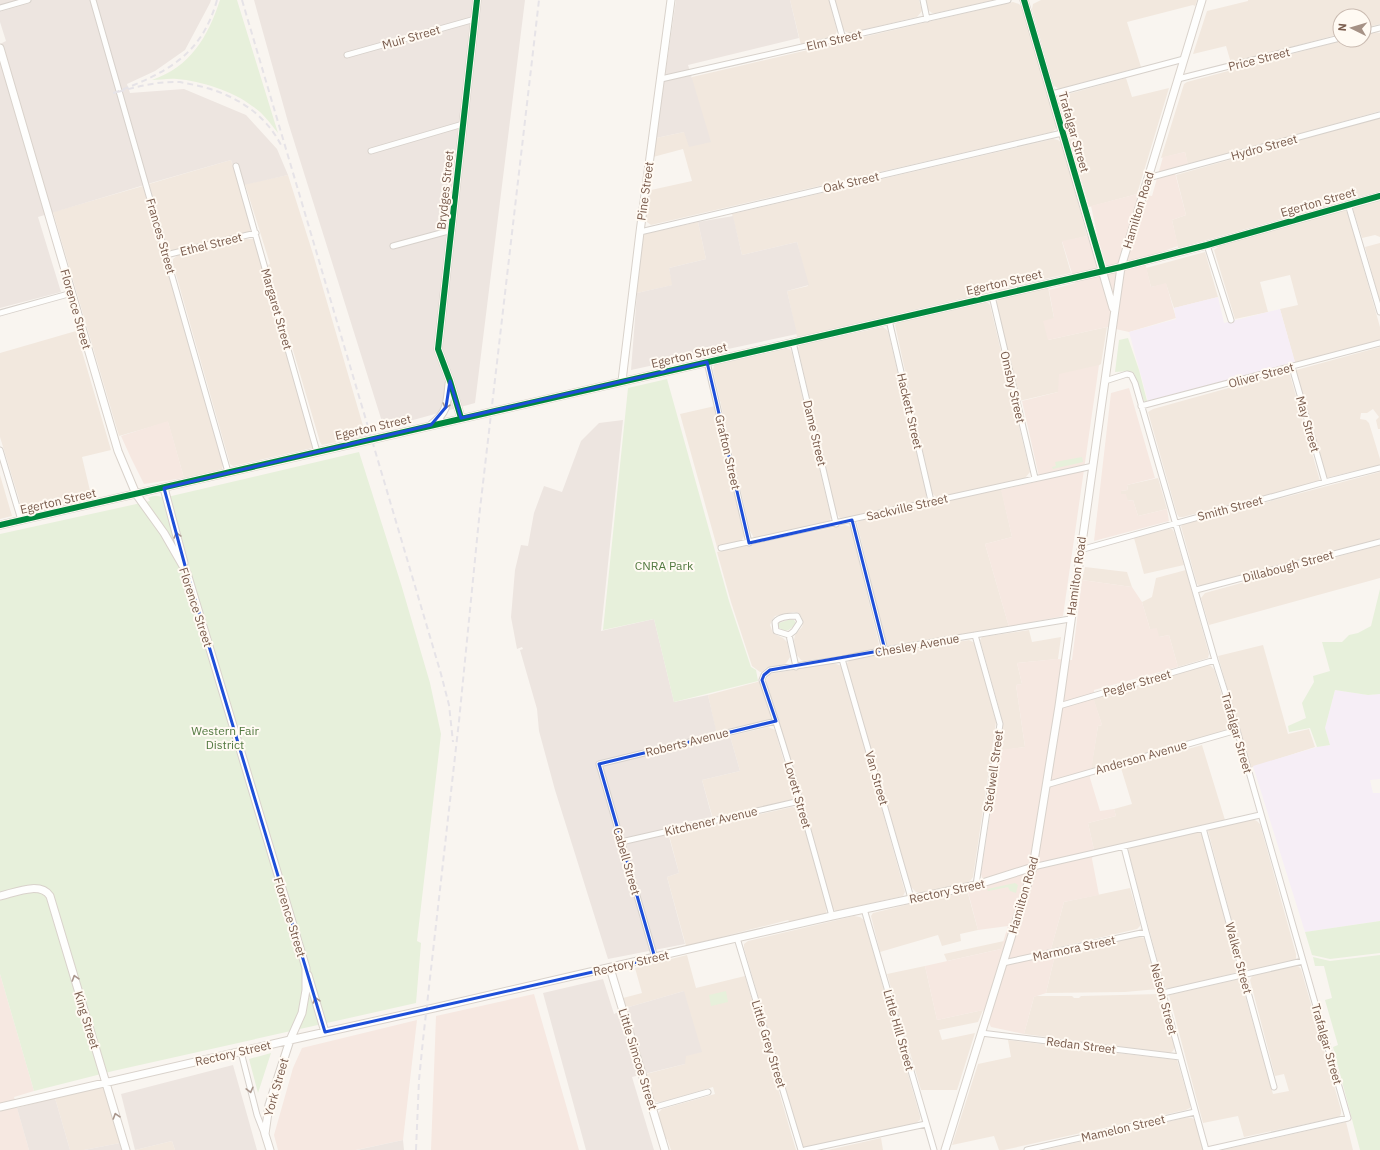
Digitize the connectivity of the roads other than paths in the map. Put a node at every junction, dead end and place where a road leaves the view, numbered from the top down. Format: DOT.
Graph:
graph roads {
  1 [pos="28,0"];
  2 [pos="93,0"];
  3 [pos="477,0"];
  4 [pos="671,0"];
  5 [pos="832,0"];
  6 [pos="923,0"];
  7 [pos="1008,0"];
  8 [pos="1024,0"];
  9 [pos="1202,0"];
  10 [pos="0,8"];
  11 [pos="475,19"];
  12 [pos="927,19"];
  13 [pos="843,38"];
  14 [pos="1332,40"];
  15 [pos="0,48"];
  16 [pos="347,55"];
  17 [pos="1184,59"];
  18 [pos="661,79"];
  19 [pos="1178,79"];
  20 [pos="1052,94"];
  21 [pos="1380,115"];
  22 [pos="463,124"];
  23 [pos="1062,133"];
  24 [pos="371,151"];
  25 [pos="236,166"];
  26 [pos="1148,178"];
  27 [pos="1380,196"];
  28 [pos="1348,204"];
  29 [pos="452,230"];
  30 [pos="640,232"];
  31 [pos="256,233"];
  32 [pos="1208,245"];
  33 [pos="393,246"];
  34 [pos="166,255"];
  35 [pos="1121,267"];
  36 [pos="1103,270"];
  37 [pos="72,293"];
  38 [pos="992,296"];
  39 [pos="1114,312"];
  40 [pos="1380,312"];
  41 [pos="0,313"];
  42 [pos="889,320"];
  43 [pos="1231,320"];
  44 [pos="793,342"];
  45 [pos="1380,344"];
  46 [pos="707,362"];
  47 [pos="1292,367"];
  48 [pos="450,381"];
  49 [pos="622,381"];
  50 [pos="1105,381"];
  51 [pos="1141,406"];
  52 [pos="461,418"];
  53 [pos="431,425"];
  54 [pos="0,450"];
  55 [pos="317,452"];
  56 [pos="1093,466"];
  57 [pos="1380,468"];
  58 [pos="228,472"];
  59 [pos="1035,478"];
  60 [pos="1325,482"];
  61 [pos="164,488"];
  62 [pos="136,494"];
  63 [pos="931,502"];
  64 [pos="21,520"];
  65 [pos="852,520"];
  66 [pos="1175,523"];
  67 [pos="836,524"];
  68 [pos="0,525"];
  69 [pos="1380,542"];
  70 [pos="749,543"];
  71 [pos="721,548"];
  72 [pos="1080,550"];
  73 [pos="187,573"];
  74 [pos="1196,590"];
  75 [pos="1070,619"];
  76 [pos="789,635"];
  77 [pos="975,635"];
  78 [pos="884,650"];
  79 [pos="842,659"];
  80 [pos="1215,660"];
  81 [pos="796,666"];
  82 [pos="764,675"];
  83 [pos="1058,706"];
  84 [pos="776,721"];
  85 [pos="1237,730"];
  86 [pos="599,764"];
  87 [pos="1046,785"];
  88 [pos="800,801"];
  89 [pos="1260,815"];
  90 [pos="1203,828"];
  91 [pos="621,842"];
  92 [pos="1124,847"];
  93 [pos="1033,867"];
  94 [pos="976,885"];
  95 [pos="0,896"];
  96 [pos="911,898"];
  97 [pos="864,909"];
  98 [pos="832,916"];
  99 [pos="1146,932"];
  100 [pos="737,938"];
  101 [pos="655,958"];
  102 [pos="1303,961"];
  103 [pos="1003,963"];
  104 [pos="306,968"];
  105 [pos="610,968"];
  106 [pos="1244,975"];
  107 [pos="1163,993"];
  108 [pos="325,1032"];
  109 [pos="981,1033"];
  110 [pos="290,1040"];
  111 [pos="241,1052"];
  112 [pos="1180,1057"];
  113 [pos="106,1082"];
  114 [pos="1274,1087"];
  115 [pos="708,1092"];
  116 [pos="0,1107"];
  117 [pos="652,1108"];
  118 [pos="1195,1112"];
  119 [pos="926,1124"];
  120 [pos="265,1134"];
  121 [pos="126,1150"];
  122 [pos="270,1150"];
  123 [pos="665,1150"];
  124 [pos="800,1150"];
  125 [pos="805,1150"];
  126 [pos="934,1150"];
  127 [pos="945,1150"];
  128 [pos="1031,1150"];
  129 [pos="1207,1150"];
  1 -- 10 [label="street"];
  2 -- 34 [label="street, Frances Street"];
  3 -- 11 [label="street, Brydges Street"];
  4 -- 18 [label="street, Pine Street"];
  5 -- 13 [label="street"];
  6 -- 12 [label="street"];
  7 -- 12 [label="street, Elm Street"];
  8 -- 20 [label="street, Trafalgar Street"];
  9 -- 17 [label="street, Hamilton Road"];
  11 -- 16 [label="street, Muir Street"];
  11 -- 22 [label="street, Brydges Street"];
  12 -- 13 [label="street, Elm Street"];
  13 -- 18 [label="street, Elm Street"];
  14 -- 19 [label="street, Price Street"];
  15 -- 37 [label="street, Florence Street"];
  17 -- 19 [label="street, Hamilton Road"];
  17 -- 20 [label="street"];
  18 -- 30 [label="street, Pine Street"];
  19 -- 26 [label="street, Hamilton Road"];
  20 -- 23 [label="street, Trafalgar Street"];
  21 -- 26 [label="street, Hydro Street"];
  22 -- 24 [label="street"];
  22 -- 29 [label="street, Brydges Street"];
  23 -- 30 [label="street, Oak Street"];
  23 -- 36 [label="street, Trafalgar Street"];
  25 -- 31 [label="street, Margaret Street"];
  26 -- 35 [label="street, Hamilton Road"];
  27 -- 28 [label="street, Egerton Street"];
  28 -- 32 [label="street, Egerton Street"];
  28 -- 40 [label="street"];
  29 -- 33 [label="street"];
  29 -- 48 [label="street, Brydges Street"];
  30 -- 49 [label="street, Pine Street"];
  31 -- 34 [label="street, Ethel Street"];
  31 -- 55 [label="street, Margaret Street"];
  32 -- 35 [label="street, Egerton Street"];
  32 -- 43 [label="street"];
  34 -- 58 [label="street, Frances Street"];
  35 -- 36 [label="street, Egerton Street"];
  35 -- 39 [label="street, Hamilton Road"];
  36 -- 38 [label="street, Egerton Street"];
  36 -- 39 [label="street, Trafalgar Street"];
  37 -- 41 [label="street"];
  37 -- 62 [label="street, Florence Street"];
  38 -- 42 [label="street, Egerton Street"];
  38 -- 59 [label="street, Omsby Street"];
  39 -- 50 [label="street, Hamilton Road"];
  42 -- 44 [label="street, Egerton Street"];
  42 -- 63 [label="street, Hackett Street"];
  44 -- 46 [label="street, Egerton Street"];
  44 -- 67 [label="street, Dame Street"];
  45 -- 47 [label="street, Oliver Street"];
  46 -- 49 [label="street, Egerton Street"];
  46 -- 70 [label="street, Grafton Street"];
  47 -- 51 [label="street, Oliver Street"];
  47 -- 60 [label="street, May Street"];
  48 -- 52 [label="street, Brydges Street"];
  48 -- 53 [label="street, one-way"];
  49 -- 52 [label="street, Egerton Street"];
  50 -- 51 [label="street, Trafalgar Street"];
  50 -- 56 [label="street, Hamilton Road"];
  51 -- 66 [label="street, Trafalgar Street"];
  52 -- 53 [label="street, Egerton Street"];
  53 -- 55 [label="street, Egerton Street"];
  54 -- 64 [label="street"];
  55 -- 58 [label="street, Egerton Street"];
  56 -- 59 [label="street, Sackville Street"];
  56 -- 72 [label="street, Hamilton Road"];
  57 -- 60 [label="street, Smith Street"];
  58 -- 61 [label="street, Egerton Street"];
  59 -- 63 [label="street, Sackville Street"];
  60 -- 66 [label="street, Smith Street"];
  61 -- 62 [label="street, Egerton Street"];
  73 -- 61 [label="street, one-way"];
  62 -- 64 [label="street, Egerton Street"];
  62 -- 73 [label="street, Florence Street"];
  63 -- 65 [label="street, Sackville Street"];
  64 -- 68 [label="street, Egerton Street"];
  65 -- 67 [label="street, Sackville Street"];
  65 -- 78 [label="street"];
  66 -- 72 [label="street, Smith Street"];
  66 -- 74 [label="street, Trafalgar Street"];
  67 -- 70 [label="street, Sackville Street"];
  69 -- 74 [label="street, Dillabough Street"];
  70 -- 71 [label="street, Sackville Street"];
  72 -- 75 [label="street, Hamilton Road"];
  73 -- 104 [label="street, Florence Street"];
  74 -- 80 [label="street, Trafalgar Street"];
  75 -- 77 [label="street, Chesley Avenue"];
  75 -- 83 [label="street, Hamilton Road"];
  76 -- 76 [label="street"];
  76 -- 81 [label="street"];
  77 -- 78 [label="street, Chesley Avenue"];
  77 -- 94 [label="street, Stedwell Street"];
  78 -- 79 [label="street, Chesley Avenue"];
  79 -- 81 [label="street, Chesley Avenue"];
  79 -- 96 [label="street, Van Street"];
  80 -- 83 [label="street, Pegler Street"];
  80 -- 85 [label="street, Trafalgar Street"];
  81 -- 82 [label="street, Chesley Avenue"];
  82 -- 84 [label="street, Lovett Street"];
  83 -- 87 [label="street, Hamilton Road"];
  84 -- 86 [label="street, Roberts Avenue"];
  84 -- 88 [label="street, Lovett Street"];
  85 -- 87 [label="street, Anderson Avenue"];
  85 -- 89 [label="street, Trafalgar Street"];
  86 -- 91 [label="street, Cabell Street"];
  87 -- 93 [label="street, Hamilton Road"];
  88 -- 91 [label="street, Kitchener Avenue"];
  88 -- 98 [label="street, Lovett Street"];
  89 -- 90 [label="street, Rectory Street"];
  89 -- 102 [label="street, Trafalgar Street"];
  90 -- 92 [label="street, Rectory Street"];
  90 -- 106 [label="street, Walker Street"];
  91 -- 101 [label="street, Cabell Street"];
  92 -- 93 [label="street, Rectory Street"];
  92 -- 99 [label="street, Nelson Street"];
  93 -- 94 [label="street, Rectory Street"];
  93 -- 103 [label="street, Hamilton Road"];
  94 -- 96 [label="street, Rectory Street"];
  113 -- 95 [label="street, King Street, one-way"];
  96 -- 97 [label="street, Rectory Street"];
  97 -- 98 [label="street, Rectory Street"];
  97 -- 119 [label="street, Little Hill Street"];
  98 -- 100 [label="street, Rectory Street"];
  99 -- 103 [label="street, Marmora Street"];
  99 -- 107 [label="street, Nelson Street"];
  100 -- 101 [label="street, Rectory Street"];
  100 -- 124 [label="street, Little Grey Street"];
  101 -- 105 [label="street, Rectory Street"];
  102 -- 106 [label="street"];
  102 -- 129 [label="street, Trafalgar Street"];
  103 -- 109 [label="street, Hamilton Road"];
  108 -- 104 [label="street, one-way"];
  104 -- 110 [label="street, Florence Street"];
  105 -- 108 [label="street, Rectory Street"];
  105 -- 117 [label="street, Little Simcoe Street"];
  106 -- 107 [label="street"];
  106 -- 114 [label="street, Walker Street"];
  107 -- 112 [label="street, Nelson Street"];
  108 -- 110 [label="street, Rectory Street"];
  109 -- 112 [label="street, Redan Street"];
  109 -- 127 [label="street, Hamilton Road"];
  110 -- 111 [label="street, Rectory Street"];
  110 -- 120 [label="street, York Street"];
  111 -- 113 [label="street, Rectory Street"];
  111 -- 120 [label="street, York Street, one-way"];
  112 -- 118 [label="street, Nelson Street"];
  113 -- 116 [label="street, Rectory Street"];
  121 -- 113 [label="street, King Street, one-way"];
  115 -- 117 [label="street"];
  117 -- 123 [label="street, Little Simcoe Street"];
  118 -- 128 [label="street, Mamelon Street"];
  118 -- 129 [label="street, Nelson Street"];
  119 -- 125 [label="street"];
  119 -- 126 [label="street, Little Hill Street"];
  120 -- 122 [label="street, York Street"];
}
